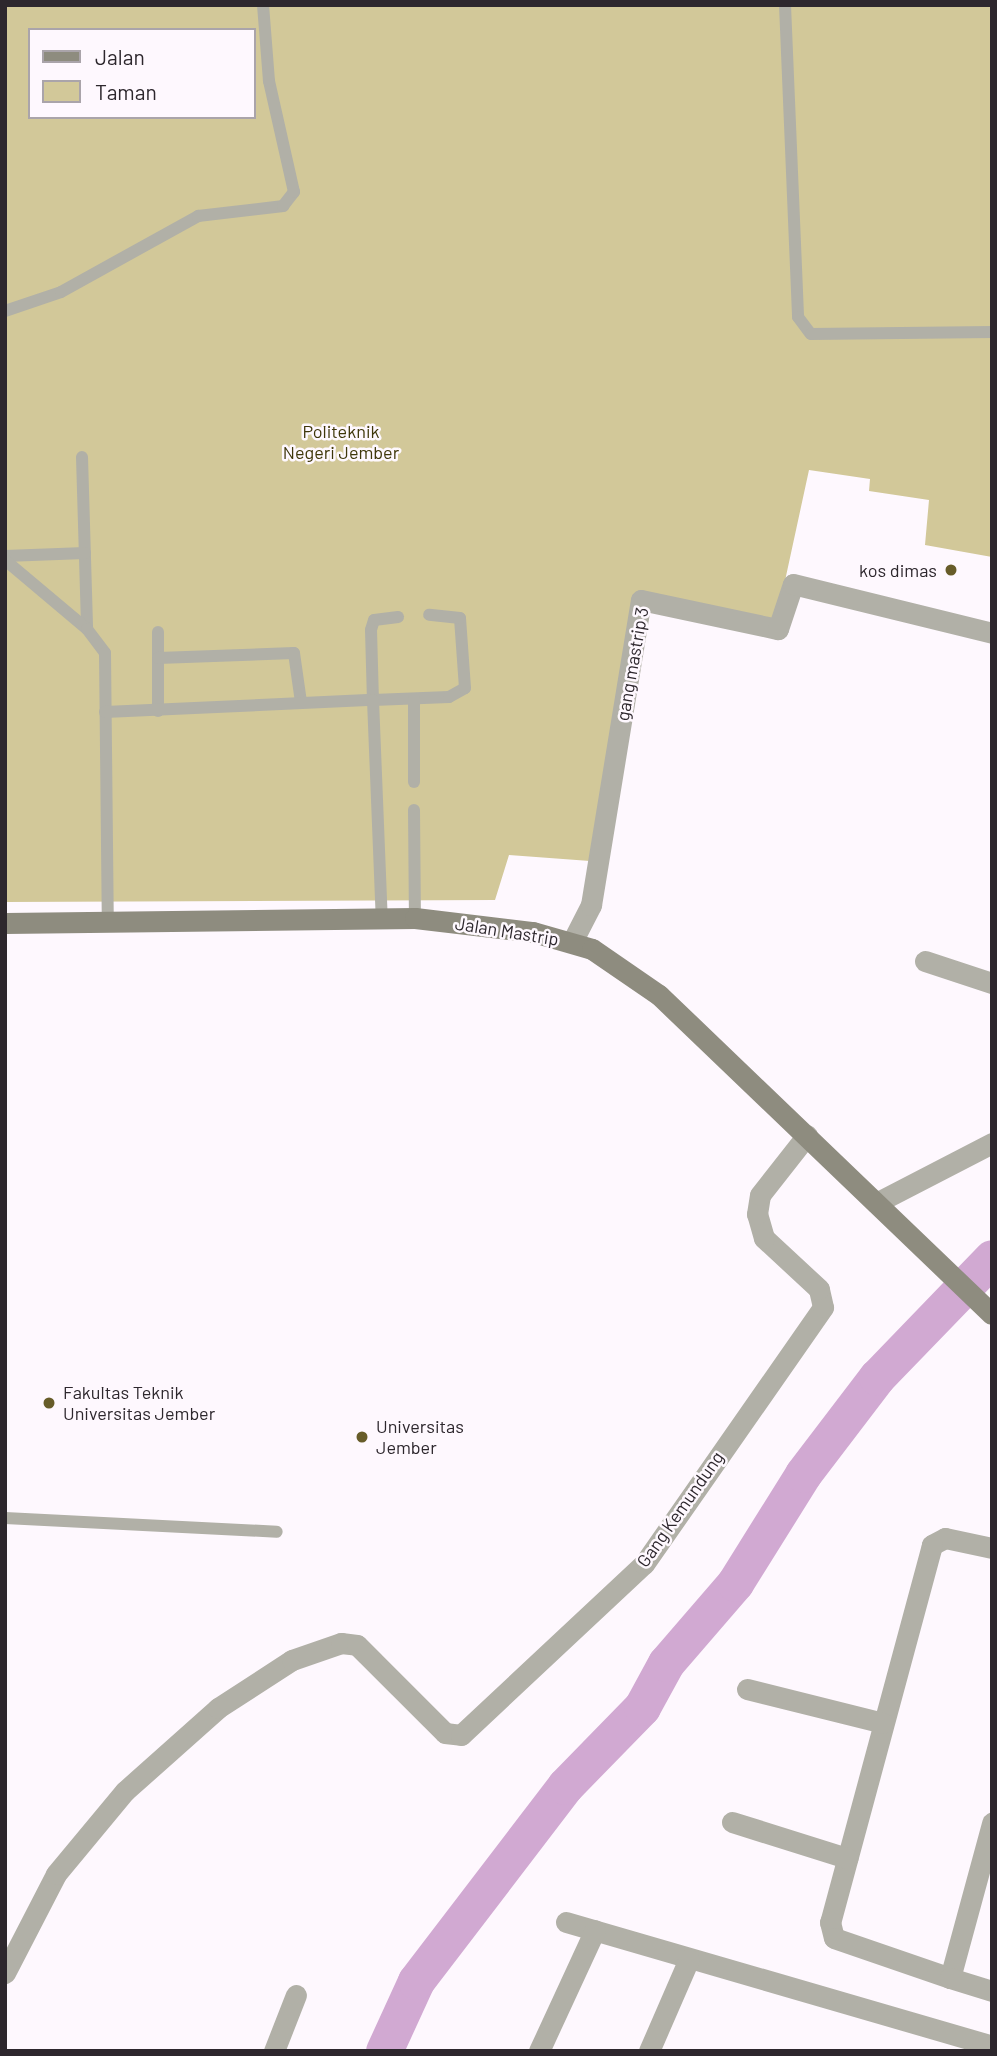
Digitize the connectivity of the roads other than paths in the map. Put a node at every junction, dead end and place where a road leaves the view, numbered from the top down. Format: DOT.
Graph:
graph roads {
  1 [pos="263,5"];
  2 [pos="785,5"];
  3 [pos="5,311"];
  4 [pos="992,332"];
  5 [pos="82,457"];
  6 [pos="85,553"];
  7 [pos="5,558"];
  8 [pos="429,615"];
  9 [pos="398,617"];
  10 [pos="87,629"];
  11 [pos="158,632"];
  12 [pos="992,633"];
  13 [pos="158,658"];
  14 [pos="414,699"];
  15 [pos="373,700"];
  16 [pos="301,702"];
  17 [pos="158,711"];
  18 [pos="105,712"];
  19 [pos="414,782"];
  20 [pos="414,810"];
  21 [pos="415,918"];
  22 [pos="108,922"];
  23 [pos="5,923"];
  24 [pos="382,924"];
  25 [pos="572,942"];
  26 [pos="925,961"];
  27 [pos="992,983"];
  28 [pos="807,1135"];
  29 [pos="992,1143"];
  30 [pos="876,1203"];
  31 [pos="992,1314"];
  32 [pos="5,1518"];
  33 [pos="277,1532"];
  34 [pos="992,1548"];
  35 [pos="747,1689"];
  36 [pos="883,1723"];
  37 [pos="732,1822"];
  38 [pos="992,1823"];
  39 [pos="848,1858"];
  40 [pos="566,1922"];
  41 [pos="595,1930"];
  42 [pos="689,1959"];
  43 [pos="5,1973"];
  44 [pos="950,1978"];
  45 [pos="992,1991"];
  46 [pos="296,1995"];
  47 [pos="992,2046"];
  48 [pos="274,2051"];
  49 [pos="539,2051"];
  50 [pos="649,2051"];
  1 -- 3 [label="lane"];
  2 -- 4 [label="lane"];
  5 -- 6 [label="lane"];
  6 -- 7 [label="lane"];
  6 -- 10 [label="lane"];
  7 -- 10 [label="lane"];
  8 -- 14 [label="lane"];
  9 -- 15 [label="lane"];
  10 -- 18 [label="lane"];
  11 -- 13 [label="lane"];
  12 -- 25 [label="street, gang mastrip 3"];
  13 -- 16 [label="lane"];
  13 -- 17 [label="lane"];
  14 -- 15 [label="lane"];
  14 -- 19 [label="lane"];
  15 -- 16 [label="lane"];
  15 -- 24 [label="lane"];
  16 -- 17 [label="lane"];
  17 -- 18 [label="lane"];
  18 -- 22 [label="lane"];
  20 -- 21 [label="lane"];
  21 -- 24 [label="main road, Jalan Mastrip"];
  21 -- 25 [label="main road, Jalan Mastrip"];
  22 -- 23 [label="main road, Jalan Mastrip"];
  22 -- 24 [label="main road, Jalan Mastrip"];
  25 -- 28 [label="main road, Jalan Mastrip"];
  26 -- 27 [label="street"];
  28 -- 30 [label="main road, Jalan Mastrip"];
  28 -- 43 [label="street, Gang Kemundung"];
  29 -- 30 [label="street"];
  30 -- 31 [label="main road, Jalan Mastrip"];
  32 -- 33 [label="lane"];
  34 -- 36 [label="street"];
  35 -- 36 [label="street"];
  36 -- 39 [label="street"];
  37 -- 39 [label="street"];
  38 -- 44 [label="street"];
  39 -- 44 [label="street"];
  40 -- 41 [label="street"];
  41 -- 42 [label="street"];
  41 -- 49 [label="street"];
  42 -- 47 [label="street"];
  42 -- 50 [label="street"];
  44 -- 45 [label="street"];
  46 -- 48 [label="street"];
}
